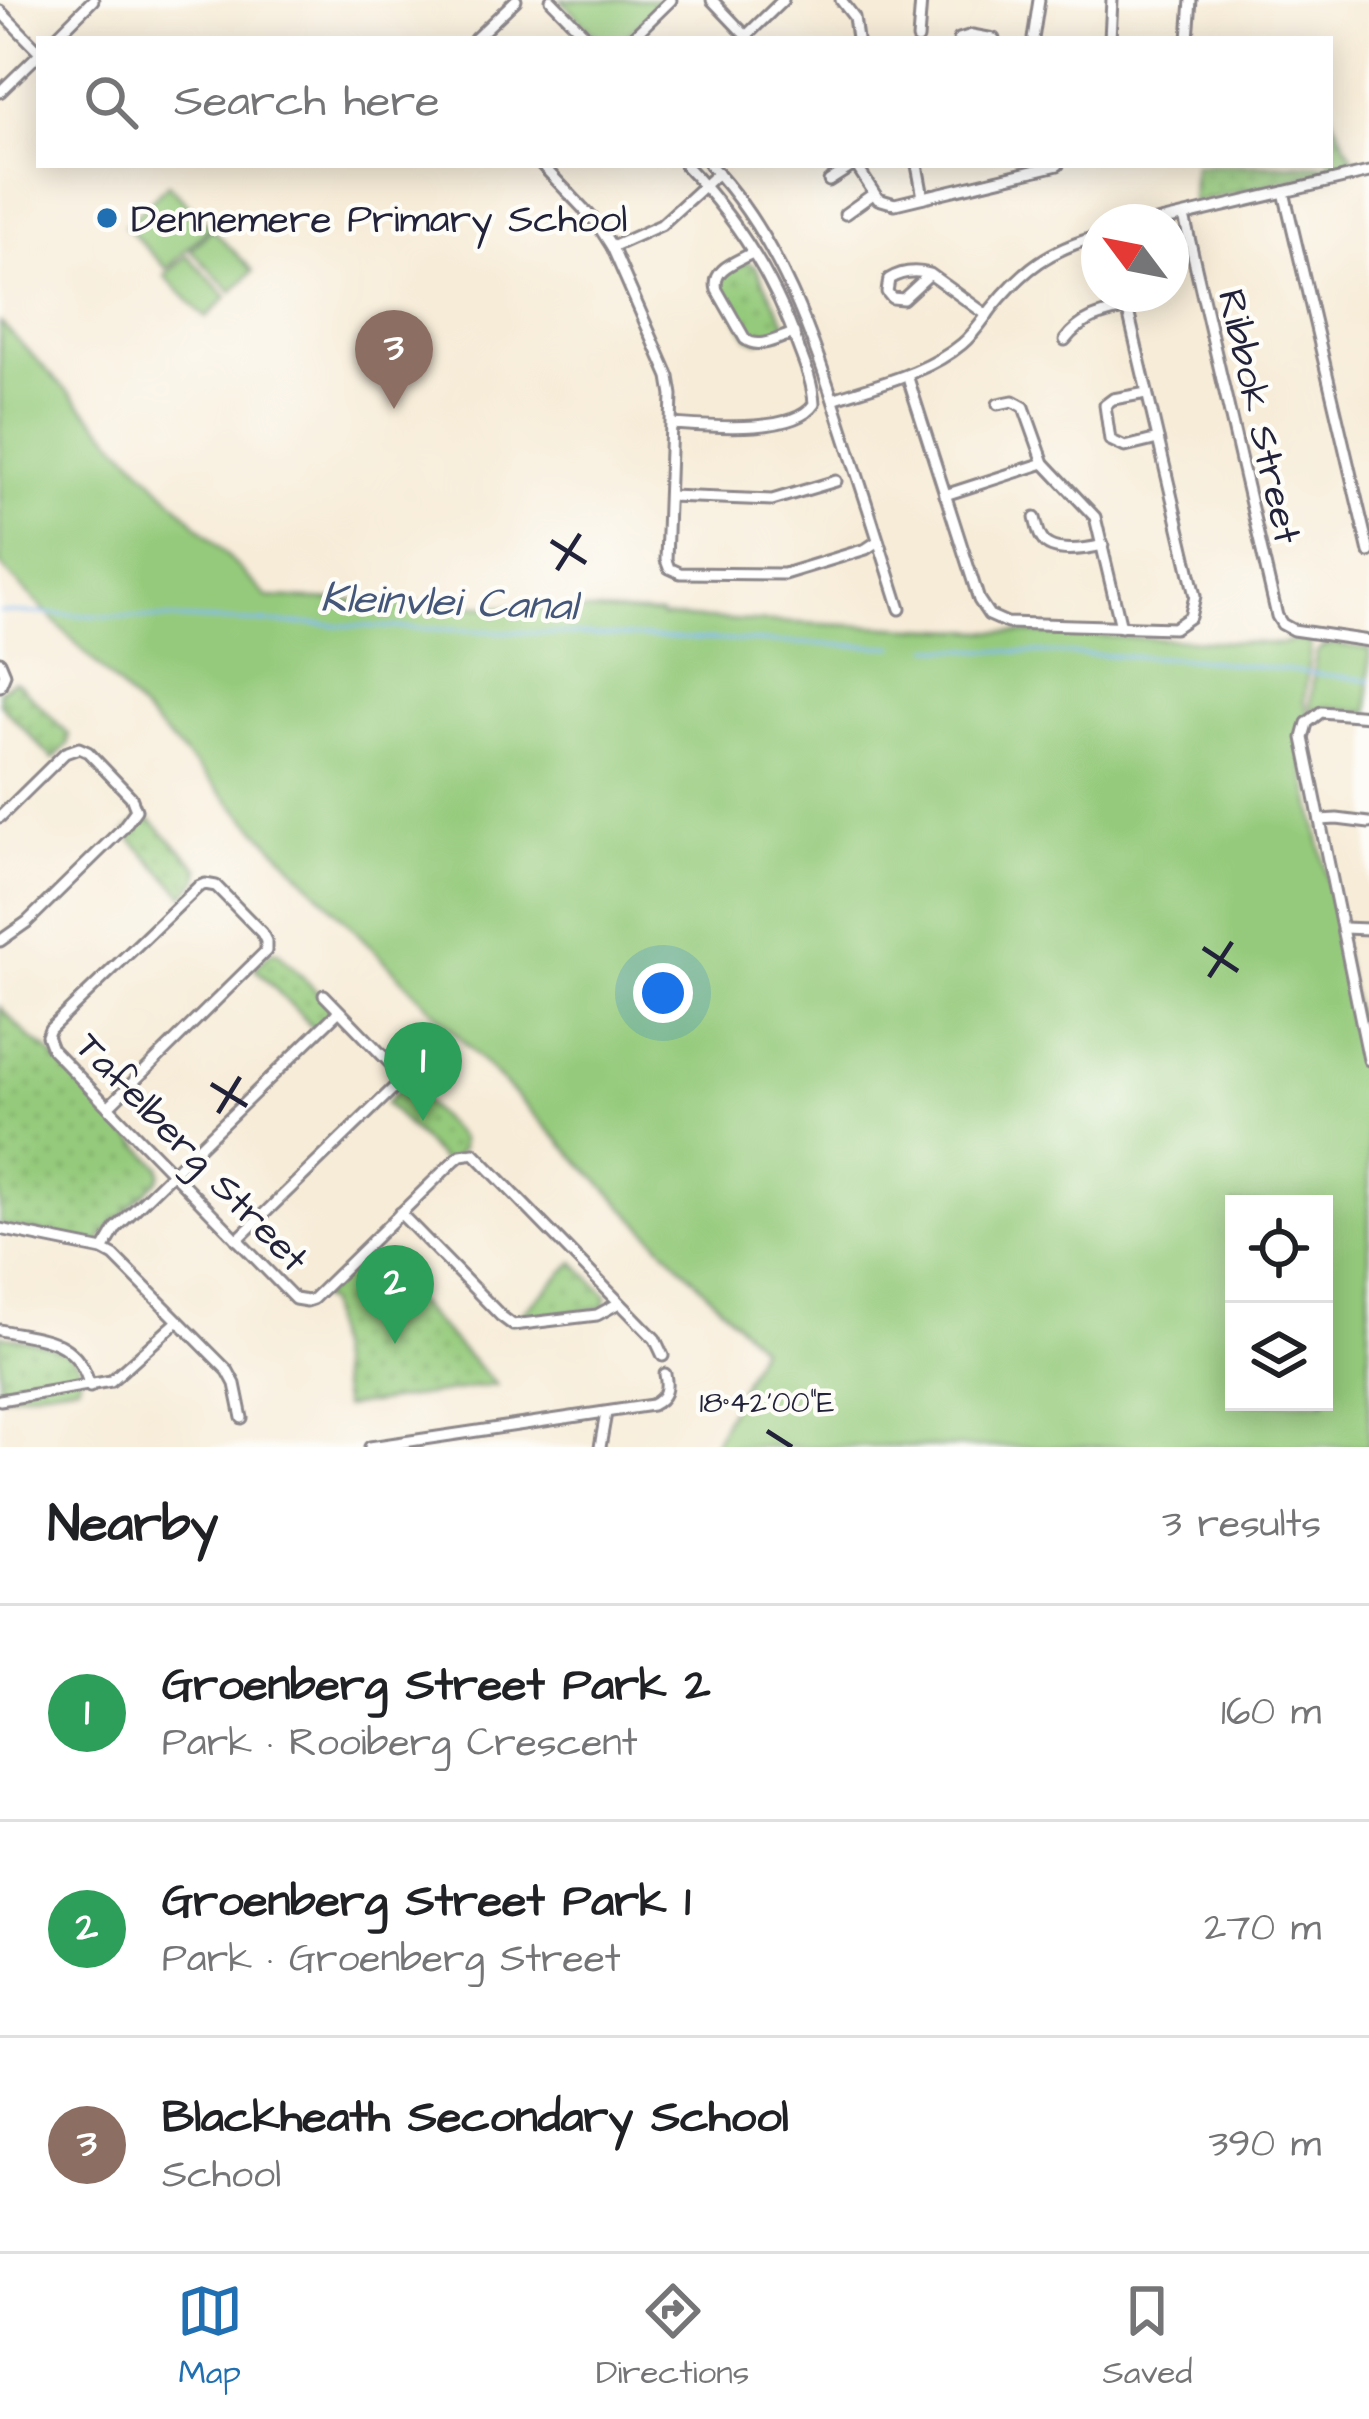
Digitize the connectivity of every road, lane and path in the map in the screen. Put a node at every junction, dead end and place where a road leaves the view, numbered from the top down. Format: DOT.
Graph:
graph roads {
  1 [pos="93,0"];
  2 [pos="516,0"];
  3 [pos="551,0"];
  4 [pos="671,0"];
  5 [pos="712,0"];
  6 [pos="783,0"];
  7 [pos="841,0"];
  8 [pos="921,0"];
  9 [pos="1039,0"];
  10 [pos="1112,0"];
  11 [pos="1191,0"];
  12 [pos="0,10"];
  13 [pos="745,35"];
  14 [pos="57,36"];
  15 [pos="478,36"];
  16 [pos="586,36"];
  17 [pos="634,36"];
  18 [pos="856,36"];
  19 [pos="918,36"];
  20 [pos="1034,36"];
  21 [pos="1110,36"];
  22 [pos="1189,36"];
  23 [pos="36,49"];
  24 [pos="36,55"];
  25 [pos="0,92"];
  26 [pos="545,168"];
  27 [pos="688,168"];
  28 [pos="850,168"];
  29 [pos="857,168"];
  30 [pos="918,168"];
  31 [pos="985,168"];
  32 [pos="1046,168"];
  33 [pos="714,169"];
  34 [pos="1369,172"];
  35 [pos="829,181"];
  36 [pos="987,182"];
  37 [pos="705,186"];
  38 [pos="1284,192"];
  39 [pos="873,194"];
  40 [pos="923,197"];
  41 [pos="845,214"];
  42 [pos="1189,215"];
  43 [pos="1189,238"];
  44 [pos="1081,242"];
  45 [pos="612,247"];
  46 [pos="752,253"];
  47 [pos="930,274"];
  48 [pos="1111,312"];
  49 [pos="1129,312"];
  50 [pos="987,315"];
  51 [pos="794,333"];
  52 [pos="1065,340"];
  53 [pos="907,375"];
  54 [pos="1147,392"];
  55 [pos="833,399"];
  56 [pos="998,404"];
  57 [pos="672,424"];
  58 [pos="1158,439"];
  59 [pos="1044,463"];
  60 [pos="836,481"];
  61 [pos="945,495"];
  62 [pos="668,496"];
  63 [pos="1035,518"];
  64 [pos="878,541"];
  65 [pos="1103,545"];
  66 [pos="1369,552"];
  67 [pos="900,609"];
  68 [pos="1121,627"];
  69 [pos="1369,641"];
  70 [pos="0,662"];
  71 [pos="0,686"];
  72 [pos="1369,716"];
  73 [pos="0,818"];
  74 [pos="1320,820"];
  75 [pos="1369,823"];
  76 [pos="1343,928"];
  77 [pos="1369,928"];
  78 [pos="0,941"];
  79 [pos="324,995"];
  80 [pos="339,1011"];
  81 [pos="1367,1038"];
  82 [pos="1369,1060"];
  83 [pos="403,1079"];
  84 [pos="417,1091"];
  85 [pos="108,1107"];
  86 [pos="172,1173"];
  87 [pos="400,1213"];
  88 [pos="0,1229"];
  89 [pos="237,1240"];
  90 [pos="103,1250"];
  91 [pos="619,1303"];
  92 [pos="178,1321"];
  93 [pos="0,1330"];
  94 [pos="663,1355"];
  95 [pos="665,1374"];
  96 [pos="90,1387"];
  97 [pos="0,1400"];
  98 [pos="606,1413"];
  99 [pos="242,1418"];
  100 [pos="370,1447"];
  101 [pos="600,1447"];
  1 -- 14 [label="street"];
  2 -- 15 [label="street"];
  3 -- 16 [label="street"];
  4 -- 17 [label="street"];
  5 -- 13 [label="street"];
  6 -- 13 [label="street"];
  7 -- 18 [label="street"];
  8 -- 19 [label="street"];
  9 -- 20 [label="street"];
  10 -- 21 [label="street"];
  11 -- 22 [label="street"];
  12 -- 23 [label="street"];
  24 -- 25 [label="street"];
  26 -- 45 [label="street"];
  27 -- 37 [label="street"];
  28 -- 35 [label="street"];
  29 -- 39 [label="street"];
  30 -- 40 [label="street"];
  31 -- 36 [label="street"];
  32 -- 36 [label="street"];
  33 -- 37 [label="street"];
  33 -- 55 [label="street"];
  34 -- 38 [label="street"];
  36 -- 40 [label="street"];
  37 -- 45 [label="street"];
  37 -- 46 [label="street"];
  38 -- 42 [label="street"];
  38 -- 66 [label="street"];
  39 -- 40 [label="street"];
  39 -- 41 [label="street"];
  43 -- 69 [label="street, Ribbok Street"];
  44 -- 50 [label="street"];
  45 -- 57 [label="street"];
  46 -- 51 [label="street"];
  46 -- 51 [label="street"];
  47 -- 50 [label="street"];
  48 -- 52 [label="street"];
  49 -- 54 [label="street"];
  50 -- 53 [label="street"];
  51 -- 57 [label="street"];
  53 -- 55 [label="street"];
  53 -- 61 [label="street"];
  54 -- 58 [label="street"];
  54 -- 58 [label="street"];
  55 -- 64 [label="street"];
  56 -- 59 [label="street"];
  57 -- 62 [label="street"];
  58 -- 68 [label="street"];
  59 -- 61 [label="street"];
  59 -- 65 [label="street"];
  60 -- 62 [label="street"];
  61 -- 68 [label="street"];
  62 -- 64 [label="street"];
  63 -- 65 [label="street"];
  64 -- 67 [label="street"];
  65 -- 68 [label="street"];
  70 -- 71 [label="street"];
  72 -- 74 [label="street"];
  73 -- 78 [label="street"];
  74 -- 75 [label="street"];
  74 -- 76 [label="street"];
  76 -- 77 [label="street"];
  76 -- 81 [label="street"];
  79 -- 80 [label="street"];
  80 -- 83 [label="street"];
  80 -- 86 [label="street"];
  81 -- 82 [label="street"];
  83 -- 84 [label="street"];
  83 -- 89 [label="street"];
  85 -- 85 [label="street, Tafelberg Street"];
  85 -- 86 [label="street, Tafelberg Street"];
  86 -- 89 [label="street, Tafelberg Street"];
  86 -- 90 [label="street"];
  87 -- 89 [label="street, Tafelberg Street"];
  87 -- 91 [label="street"];
  87 -- 91 [label="street"];
  88 -- 90 [label="street"];
  90 -- 92 [label="street"];
  91 -- 94 [label="street"];
  92 -- 96 [label="street"];
  92 -- 99 [label="street"];
  93 -- 96 [label="street"];
  95 -- 98 [label="street"];
  96 -- 97 [label="street"];
  98 -- 100 [label="street"];
  98 -- 101 [label="street"];
}
